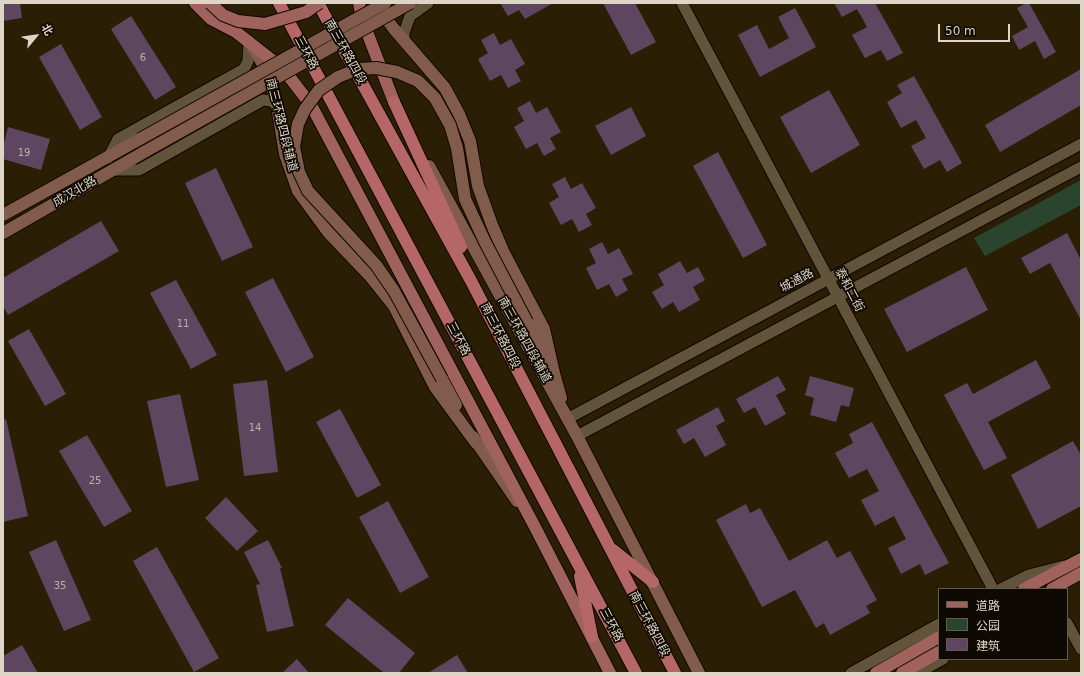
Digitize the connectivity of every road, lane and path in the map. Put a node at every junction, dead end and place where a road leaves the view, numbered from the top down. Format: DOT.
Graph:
graph roads {
  1 [pos="196,3"];
  2 [pos="210,3"];
  3 [pos="318,3"];
  4 [pos="359,3"];
  5 [pos="377,3"];
  6 [pos="385,3"];
  7 [pos="410,3"];
  8 [pos="428,3"];
  9 [pos="682,3"];
  10 [pos="279,4"];
  11 [pos="404,40"];
  12 [pos="249,42"];
  13 [pos="244,68"];
  14 [pos="262,100"];
  15 [pos="394,102"];
  16 [pos="277,105"];
  17 [pos="1081,144"];
  18 [pos="108,158"];
  19 [pos="1081,167"];
  20 [pos="114,170"];
  21 [pos="3,216"];
  22 [pos="3,233"];
  23 [pos="829,278"];
  24 [pos="838,296"];
  25 [pos="554,373"];
  26 [pos="519,374"];
  27 [pos="567,419"];
  28 [pos="577,436"];
  29 [pos="476,443"];
  30 [pos="536,529"];
  31 [pos="609,547"];
  32 [pos="1081,559"];
  33 [pos="578,565"];
  34 [pos="1068,565"];
  35 [pos="1078,575"];
  36 [pos="652,582"];
  37 [pos="992,588"];
  38 [pos="1003,588"];
  39 [pos="1026,588"];
  40 [pos="1054,588"];
  41 [pos="1063,588"];
  42 [pos="938,625"];
  43 [pos="1068,625"];
  44 [pos="592,638"];
  45 [pos="938,638"];
  46 [pos="1081,649"];
  47 [pos="938,653"];
  48 [pos="941,660"];
  49 [pos="610,673"];
  50 [pos="636,673"];
  51 [pos="675,673"];
  52 [pos="700,673"];
  53 [pos="851,673"];
  54 [pos="876,673"];
  55 [pos="902,673"];
  56 [pos="918,673"];
  1 -- 12 [label="main road, 南三环路四段辅道"];
  2 -- 3 [label="main road, bridge"];
  3 -- 26 [label="highway, 南三环路四段"];
  4 -- 15 [label="main road, 南三环路四段辅道"];
  5 -- 11 [label="main road"];
  6 -- 18 [label="main road, 成汉北路, bridge"];
  7 -- 20 [label="main road, 成汉北路, bridge"];
  8 -- 11 [label="street"];
  9 -- 23 [label="street, 泰和二街"];
  10 -- 33 [label="highway, 三环路"];
  11 -- 25 [label="main road"];
  12 -- 13 [label="street"];
  12 -- 16 [label="main road, 南三环路四段辅道"];
  12 -- 30 [label="main road, 南三环路四段辅道"];
  13 -- 14 [label="street"];
  13 -- 18 [label="street"];
  14 -- 16 [label="street"];
  14 -- 20 [label="street"];
  15 -- 26 [label="highway"];
  15 -- 27 [label="main road, 南三环路四段辅道"];
  16 -- 29 [label="main road, 南三环路四段辅道"];
  17 -- 23 [label="street, 城通路"];
  18 -- 21 [label="main road, 成汉北路"];
  19 -- 24 [label="street"];
  20 -- 22 [label="main road, 成汉北路"];
  23 -- 24 [label="street, 泰和二街"];
  23 -- 27 [label="street, 城通路"];
  24 -- 28 [label="street"];
  24 -- 37 [label="street, 泰和二街"];
  25 -- 27 [label="main road"];
  25 -- 29 [label="main road, 南三环路四段辅道, bridge"];
  26 -- 31 [label="highway, 南三环路四段"];
  27 -- 28 [label="main road, 南三环路四段辅道"];
  28 -- 36 [label="main road, 南三环路四段辅道"];
  29 -- 30 [label="main road, 南三环路四段辅道"];
  30 -- 44 [label="main road, 南三环路四段辅道"];
  31 -- 36 [label="highway"];
  31 -- 51 [label="highway, 南三环路四段"];
  32 -- 34 [label="main road"];
  33 -- 44 [label="highway"];
  33 -- 50 [label="highway, 三环路"];
  34 -- 38 [label="street"];
  34 -- 39 [label="main road"];
  35 -- 40 [label="main road"];
  35 -- 41 [label="street"];
  36 -- 52 [label="main road, 南三环路四段辅道"];
  42 -- 53 [label="street"];
  43 -- 46 [label="street"];
  44 -- 49 [label="main road, 南三环路四段辅道"];
  45 -- 54 [label="main road"];
  47 -- 55 [label="main road"];
  48 -- 56 [label="street"];
}
